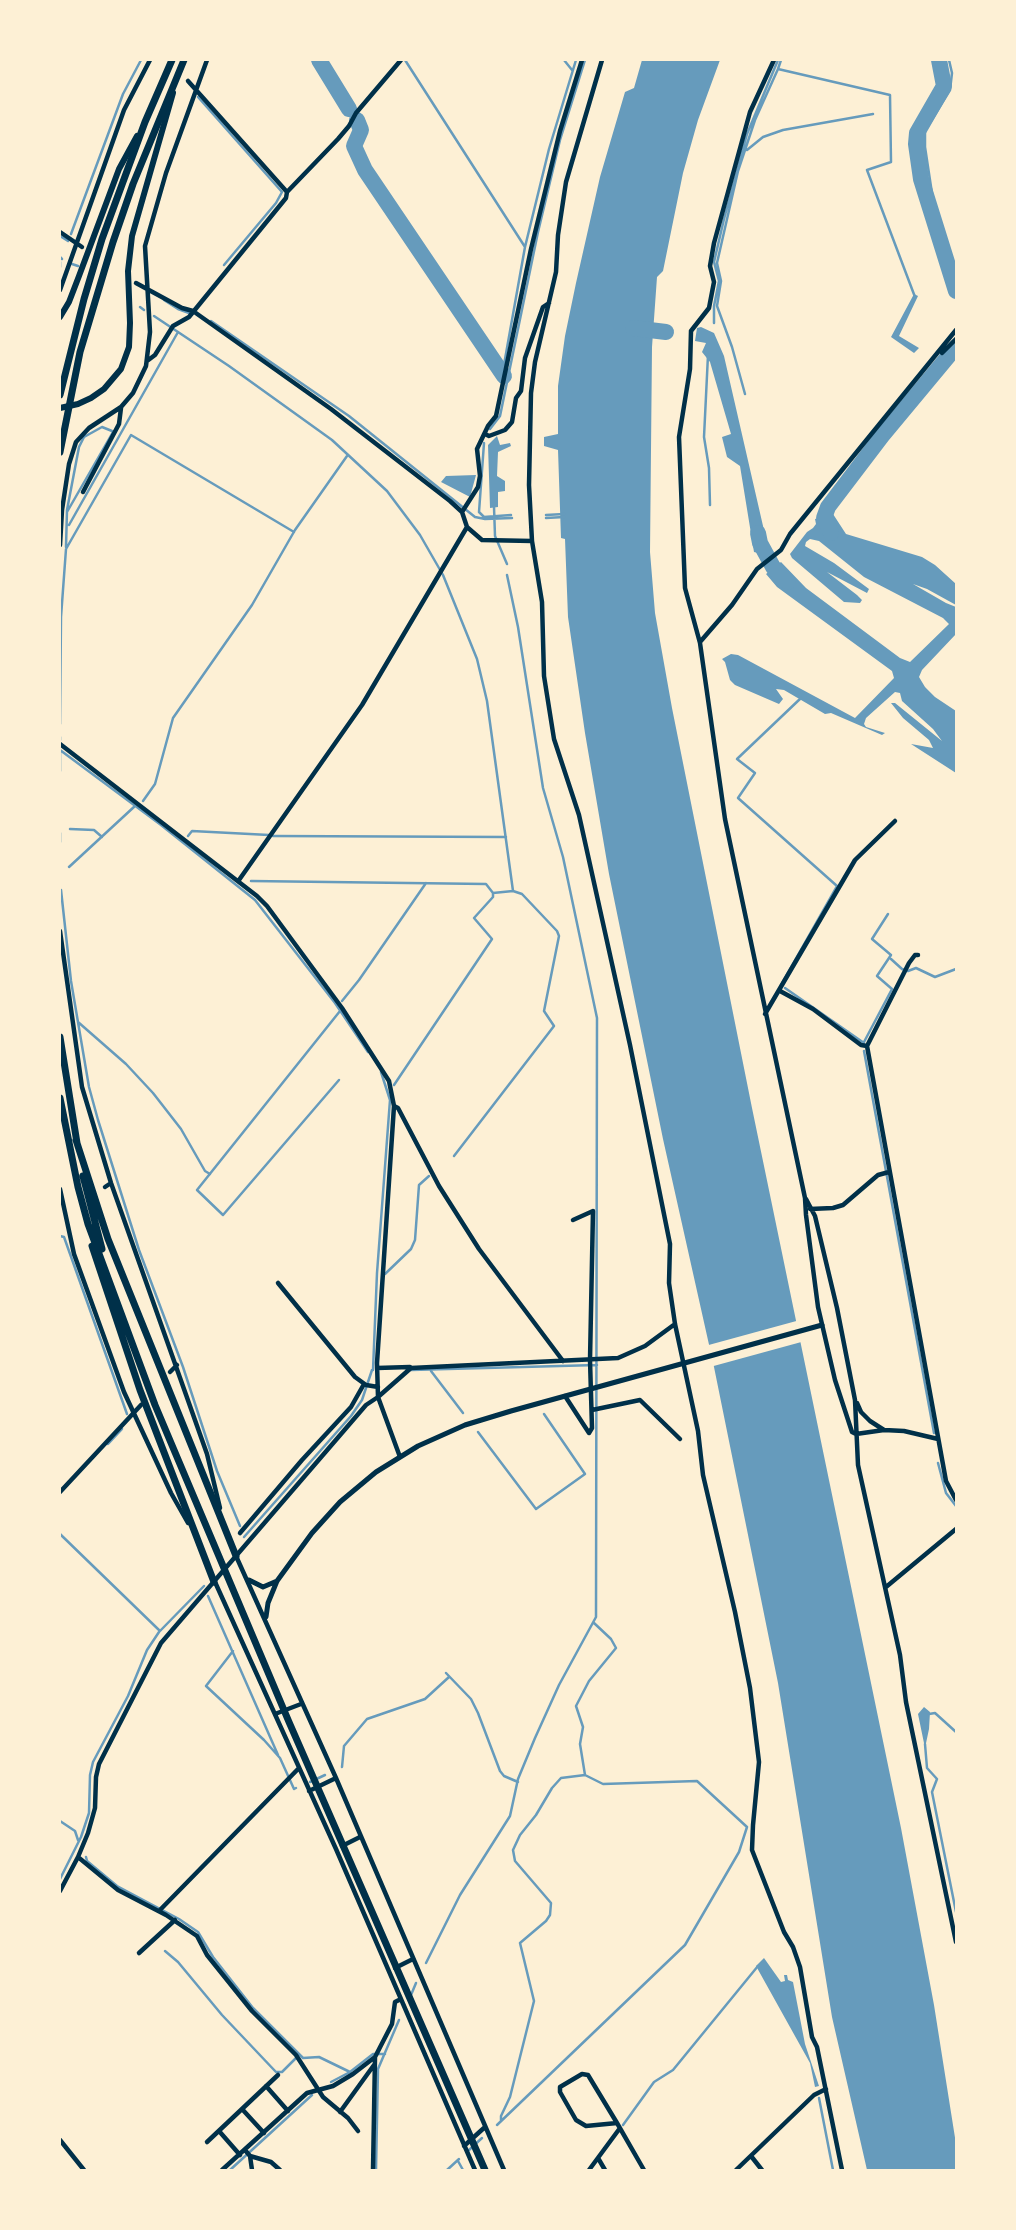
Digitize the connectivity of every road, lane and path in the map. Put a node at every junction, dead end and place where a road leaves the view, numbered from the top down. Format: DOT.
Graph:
graph roads {
  1 [pos="150,60"];
  2 [pos="172,60"];
  3 [pos="207,60"];
  4 [pos="401,60"];
  5 [pos="582,60"];
  6 [pos="602,60"];
  7 [pos="774,60"];
  8 [pos="183,62"];
  9 [pos="188,81"];
  10 [pos="195,89"];
  11 [pos="145,122"];
  12 [pos="287,192"];
  13 [pos="60,232"];
  14 [pos="76,242"];
  15 [pos="82,247"];
  16 [pos="136,283"];
  17 [pos="146,287"];
  18 [pos="60,290"];
  19 [pos="549,303"];
  20 [pos="193,311"];
  21 [pos="60,317"];
  22 [pos="957,330"];
  23 [pos="957,339"];
  24 [pos="935,357"];
  25 [pos="147,362"];
  26 [pos="60,395"];
  27 [pos="121,407"];
  28 [pos="60,408"];
  29 [pos="485,434"];
  30 [pos="60,452"];
  31 [pos="83,492"];
  32 [pos="464,510"];
  33 [pos="467,527"];
  34 [pos="532,541"];
  35 [pos="60,545"];
  36 [pos="700,643"];
  37 [pos="60,744"];
  38 [pos="895,821"];
  39 [pos="239,880"];
  40 [pos="60,931"];
  41 [pos="918,955"];
  42 [pos="780,991"];
  43 [pos="765,1015"];
  44 [pos="60,1037"];
  45 [pos="867,1046"];
  46 [pos="60,1098"];
  47 [pos="394,1106"];
  48 [pos="76,1140"];
  49 [pos="887,1173"];
  50 [pos="111,1182"];
  51 [pos="105,1187"];
  52 [pos="60,1189"];
  53 [pos="74,1208"];
  54 [pos="808,1209"];
  55 [pos="65,1213"];
  56 [pos="573,1220"];
  57 [pos="88,1224"];
  58 [pos="278,1283"];
  59 [pos="675,1324"];
  60 [pos="822,1325"];
  61 [pos="134,1349"];
  62 [pos="563,1361"];
  63 [pos="593,1362"];
  64 [pos="685,1363"];
  65 [pos="177,1365"];
  66 [pos="377,1368"];
  67 [pos="409,1369"];
  68 [pos="170,1373"];
  69 [pos="367,1385"];
  70 [pos="378,1387"];
  71 [pos="565,1396"];
  72 [pos="378,1397"];
  73 [pos="855,1400"];
  74 [pos="141,1405"];
  75 [pos="595,1409"];
  76 [pos="133,1413"];
  77 [pos="884,1430"];
  78 [pos="856,1434"];
  79 [pos="680,1439"];
  80 [pos="938,1439"];
  81 [pos="400,1457"];
  82 [pos="60,1492"];
  83 [pos="957,1500"];
  84 [pos="223,1526"];
  85 [pos="957,1530"];
  86 [pos="240,1533"];
  87 [pos="197,1538"];
  88 [pos="236,1556"];
  89 [pos="249,1580"];
  90 [pos="277,1581"];
  91 [pos="215,1582"];
  92 [pos="886,1587"];
  93 [pos="266,1617"];
  94 [pos="301,1704"];
  95 [pos="275,1714"];
  96 [pos="299,1769"];
  97 [pos="336,1778"];
  98 [pos="309,1791"];
  99 [pos="360,1837"];
  100 [pos="336,1849"];
  101 [pos="78,1857"];
  102 [pos="60,1891"];
  103 [pos="160,1910"];
  104 [pos="175,1920"];
  105 [pos="957,1942"];
  106 [pos="139,1953"];
  107 [pos="412,1959"];
  108 [pos="389,1971"];
  109 [pos="401,1999"];
  110 [pos="376,2054"];
  111 [pos="375,2064"];
  112 [pos="278,2075"];
  113 [pos="266,2087"];
  114 [pos="318,2089"];
  115 [pos="826,2089"];
  116 [pos="242,2109"];
  117 [pos="289,2111"];
  118 [pos="341,2112"];
  119 [pos="618,2125"];
  120 [pos="485,2127"];
  121 [pos="219,2131"];
  122 [pos="358,2131"];
  123 [pos="264,2133"];
  124 [pos="60,2140"];
  125 [pos="207,2142"];
  126 [pos="464,2146"];
  127 [pos="246,2154"];
  128 [pos="751,2156"];
  129 [pos="598,2158"];
  130 [pos="84,2171"];
  131 [pos="222,2171"];
  132 [pos="252,2171"];
  133 [pos="280,2171"];
  134 [pos="373,2171"];
  135 [pos="475,2171"];
  136 [pos="485,2171"];
  137 [pos="504,2171"];
  138 [pos="589,2171"];
  139 [pos="606,2171"];
  140 [pos="644,2171"];
  141 [pos="736,2171"];
  142 [pos="762,2171"];
  143 [pos="842,2171"];
  1 -- 14 [label="street"];
  2 -- 11 [label="highway"];
  3 -- 10 [label="street"];
  4 -- 12 [label="street"];
  5 -- 29 [label="street"];
  6 -- 19 [label="street"];
  7 -- 36 [label="street"];
  8 -- 28 [label="main road"];
  8 -- 30 [label="highway"];
  9 -- 10 [label="street"];
  10 -- 12 [label="street"];
  10 -- 17 [label="street"];
  11 -- 21 [label="main road"];
  11 -- 26 [label="highway"];
  12 -- 20 [label="street"];
  13 -- 14 [label="street"];
  14 -- 15 [label="street"];
  14 -- 18 [label="street"];
  16 -- 17 [label="street"];
  17 -- 20 [label="street"];
  17 -- 25 [label="street"];
  19 -- 29 [label="street"];
  19 -- 34 [label="street"];
  20 -- 25 [label="street"];
  20 -- 32 [label="street"];
  22 -- 24 [label="street"];
  23 -- 24 [label="street"];
  24 -- 36 [label="street"];
  25 -- 27 [label="street"];
  27 -- 31 [label="street"];
  27 -- 35 [label="street"];
  29 -- 32 [label="street"];
  32 -- 33 [label="street"];
  33 -- 34 [label="street"];
  33 -- 39 [label="street"];
  34 -- 59 [label="street"];
  36 -- 43 [label="street"];
  37 -- 39 [label="street"];
  38 -- 42 [label="street"];
  39 -- 47 [label="street"];
  40 -- 50 [label="street"];
  41 -- 45 [label="street"];
  42 -- 43 [label="street"];
  42 -- 45 [label="street"];
  43 -- 54 [label="street"];
  44 -- 48 [label="highway"];
  45 -- 49 [label="street"];
  46 -- 57 [label="highway"];
  47 -- 62 [label="street"];
  47 -- 66 [label="street"];
  48 -- 61 [label="highway"];
  48 -- 84 [label="highway"];
  49 -- 54 [label="street"];
  49 -- 80 [label="street"];
  50 -- 51 [label="street"];
  50 -- 65 [label="street"];
  52 -- 55 [label="street"];
  53 -- 55 [label="street"];
  54 -- 60 [label="street"];
  54 -- 73 [label="street"];
  55 -- 76 [label="street"];
  56 -- 63 [label="street"];
  57 -- 61 [label="highway"];
  57 -- 87 [label="highway"];
  58 -- 69 [label="street"];
  59 -- 63 [label="street"];
  59 -- 64 [label="street"];
  60 -- 64 [label="street"];
  60 -- 78 [label="street"];
  61 -- 136 [label="highway"];
  62 -- 63 [label="street"];
  62 -- 67 [label="street"];
  63 -- 75 [label="street"];
  64 -- 71 [label="street"];
  64 -- 115 [label="street"];
  65 -- 68 [label="street"];
  65 -- 84 [label="street"];
  66 -- 67 [label="street"];
  66 -- 70 [label="street"];
  67 -- 72 [label="street"];
  69 -- 70 [label="street"];
  69 -- 86 [label="street"];
  70 -- 72 [label="street"];
  71 -- 75 [label="street"];
  71 -- 81 [label="street"];
  72 -- 81 [label="street"];
  72 -- 88 [label="street"];
  73 -- 77 [label="street"];
  73 -- 78 [label="street"];
  74 -- 76 [label="street"];
  75 -- 79 [label="street"];
  76 -- 82 [label="street"];
  76 -- 87 [label="street"];
  77 -- 78 [label="street"];
  77 -- 80 [label="street"];
  78 -- 92 [label="street"];
  80 -- 83 [label="street"];
  81 -- 90 [label="street"];
  84 -- 88 [label="highway"];
  85 -- 92 [label="street"];
  87 -- 91 [label="highway"];
  88 -- 89 [label="street"];
  88 -- 91 [label="street"];
  89 -- 90 [label="street"];
  89 -- 93 [label="street"];
  90 -- 93 [label="street"];
  91 -- 95 [label="street"];
  91 -- 101 [label="street"];
  92 -- 105 [label="street"];
  93 -- 94 [label="street"];
  94 -- 95 [label="street"];
  94 -- 97 [label="street"];
  95 -- 96 [label="street"];
  96 -- 98 [label="street"];
  96 -- 103 [label="street"];
  97 -- 98 [label="street"];
  97 -- 99 [label="street"];
  98 -- 100 [label="street"];
  99 -- 100 [label="street"];
  99 -- 107 [label="street"];
  100 -- 108 [label="street"];
  101 -- 102 [label="street"];
  101 -- 103 [label="street"];
  103 -- 104 [label="street"];
  104 -- 106 [label="street"];
  104 -- 114 [label="street"];
  107 -- 108 [label="street"];
  107 -- 120 [label="street"];
  108 -- 109 [label="street"];
  109 -- 110 [label="street"];
  109 -- 126 [label="street"];
  110 -- 111 [label="street"];
  110 -- 114 [label="street"];
  111 -- 118 [label="street"];
  111 -- 134 [label="street"];
  112 -- 113 [label="street"];
  113 -- 116 [label="street"];
  113 -- 117 [label="street"];
  114 -- 117 [label="street"];
  114 -- 118 [label="street"];
  115 -- 128 [label="street"];
  115 -- 143 [label="street"];
  116 -- 121 [label="street"];
  116 -- 123 [label="street"];
  117 -- 123 [label="street"];
  118 -- 122 [label="street"];
  119 -- 119 [label="street"];
  119 -- 129 [label="street"];
  119 -- 140 [label="street"];
  120 -- 126 [label="street"];
  120 -- 137 [label="street"];
  121 -- 125 [label="street"];
  121 -- 127 [label="street"];
  123 -- 127 [label="street"];
  124 -- 130 [label="street"];
  126 -- 135 [label="street"];
  127 -- 131 [label="street"];
  127 -- 132 [label="street"];
  127 -- 133 [label="street"];
  128 -- 141 [label="street"];
  128 -- 142 [label="street"];
  129 -- 138 [label="street"];
  129 -- 139 [label="street"];
}
